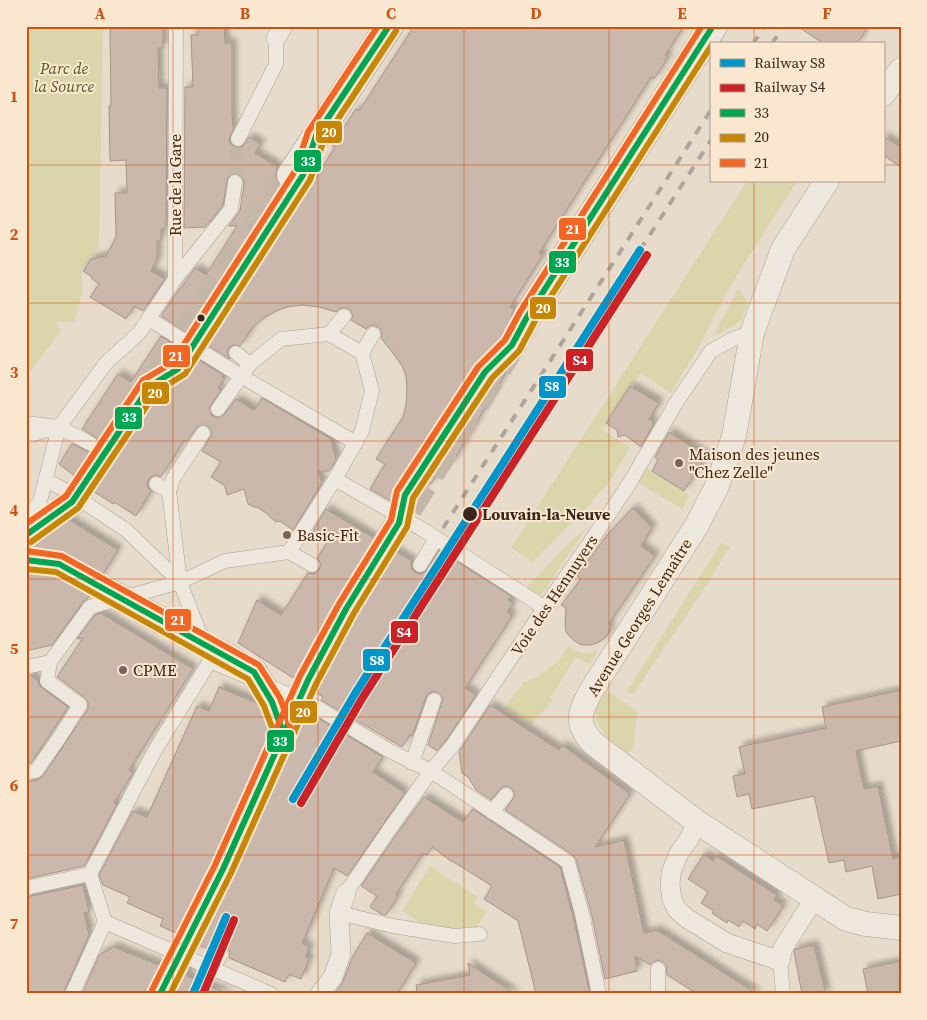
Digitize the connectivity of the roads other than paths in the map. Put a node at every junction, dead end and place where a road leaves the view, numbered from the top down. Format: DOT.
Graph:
graph roads {
  1 [pos="176,26"];
  2 [pos="389,26"];
  3 [pos="713,26"];
  4 [pos="280,32"];
  5 [pos="901,70"];
  6 [pos="884,93"];
  7 [pos="238,140"];
  8 [pos="291,175"];
  9 [pos="235,182"];
  10 [pos="826,182"];
  11 [pos="175,279"];
  12 [pos="344,316"];
  13 [pos="527,317"];
  14 [pos="149,319"];
  15 [pos="752,333"];
  16 [pos="329,334"];
  17 [pos="373,334"];
  18 [pos="362,353"];
  19 [pos="236,354"];
  20 [pos="250,364"];
  21 [pos="241,376"];
  22 [pos="218,409"];
  23 [pos="26,423"];
  24 [pos="59,427"];
  25 [pos="203,433"];
  26 [pos="26,436"];
  27 [pos="356,443"];
  28 [pos="91,444"];
  29 [pos="335,479"];
  30 [pos="45,480"];
  31 [pos="156,484"];
  32 [pos="169,491"];
  33 [pos="26,520"];
  34 [pos="436,539"];
  35 [pos="289,552"];
  36 [pos="312,565"];
  37 [pos="420,565"];
  38 [pos="180,582"];
  39 [pos="543,610"];
  40 [pos="50,662"];
  41 [pos="210,662"];
  42 [pos="26,667"];
  43 [pos="434,700"];
  44 [pos="412,763"];
  45 [pos="431,771"];
  46 [pos="26,773"];
  47 [pos="506,795"];
  48 [pos="492,812"];
  49 [pos="697,822"];
  50 [pos="90,874"];
  51 [pos="26,888"];
  52 [pos="346,894"];
  53 [pos="814,899"];
  54 [pos="339,913"];
  55 [pos="105,922"];
  56 [pos="901,928"];
  57 [pos="480,934"];
  58 [pos="221,954"];
  59 [pos="780,961"];
  60 [pos="213,969"];
  61 [pos="658,969"];
  62 [pos="655,993"];
  63 [pos="72,994"];
  64 [pos="271,994"];
  65 [pos="320,994"];
  66 [pos="599,994"];
  67 [pos="783,994"];
  1 -- 11 [label="street, Rue de la Gare"];
  2 -- 8 [label="main road"];
  3 -- 13 [label="main road"];
  4 -- 7 [label="street"];
  5 -- 6 [label="street"];
  9 -- 11 [label="street"];
  10 -- 15 [label="street, Avenue Georges Lemaître"];
  11 -- 14 [label="street"];
  12 -- 16 [label="street"];
  14 -- 21 [label="street"];
  14 -- 24 [label="street"];
  15 -- 39 [label="street, Voie des Hennuyers"];
  15 -- 49 [label="street, Avenue Georges Lemaître"];
  16 -- 18 [label="street"];
  16 -- 20 [label="street"];
  17 -- 18 [label="street"];
  18 -- 27 [label="street"];
  19 -- 20 [label="street"];
  20 -- 21 [label="street"];
  21 -- 22 [label="street"];
  21 -- 27 [label="street"];
  23 -- 24 [label="street"];
  24 -- 26 [label="street"];
  24 -- 28 [label="street"];
  24 -- 30 [label="street"];
  25 -- 32 [label="street"];
  27 -- 29 [label="street"];
  29 -- 34 [label="street"];
  29 -- 35 [label="street"];
  30 -- 33 [label="street"];
  30 -- 38 [label="street"];
  31 -- 32 [label="street"];
  32 -- 38 [label="street"];
  34 -- 37 [label="street"];
  34 -- 39 [label="street"];
  35 -- 36 [label="street"];
  35 -- 38 [label="street"];
  38 -- 40 [label="street"];
  38 -- 41 [label="street"];
  39 -- 45 [label="street, Voie des Hennuyers"];
  40 -- 42 [label="street"];
  40 -- 46 [label="street"];
  41 -- 44 [label="street"];
  41 -- 50 [label="street"];
  43 -- 44 [label="street"];
  44 -- 45 [label="street"];
  45 -- 48 [label="street"];
  45 -- 52 [label="street, Voie des Hennuyers"];
  47 -- 48 [label="street"];
  48 -- 66 [label="street"];
  49 -- 53 [label="street, Avenue Georges Lemaître"];
  49 -- 59 [label="street"];
  50 -- 51 [label="street"];
  50 -- 55 [label="street"];
  52 -- 54 [label="street"];
  53 -- 56 [label="street, Avenue Georges Lemaître"];
  53 -- 59 [label="street"];
  54 -- 57 [label="street"];
  54 -- 65 [label="street"];
  55 -- 60 [label="street"];
  55 -- 63 [label="street"];
  58 -- 60 [label="street"];
  59 -- 67 [label="street"];
  60 -- 64 [label="street"];
  61 -- 62 [label="street"];
}
